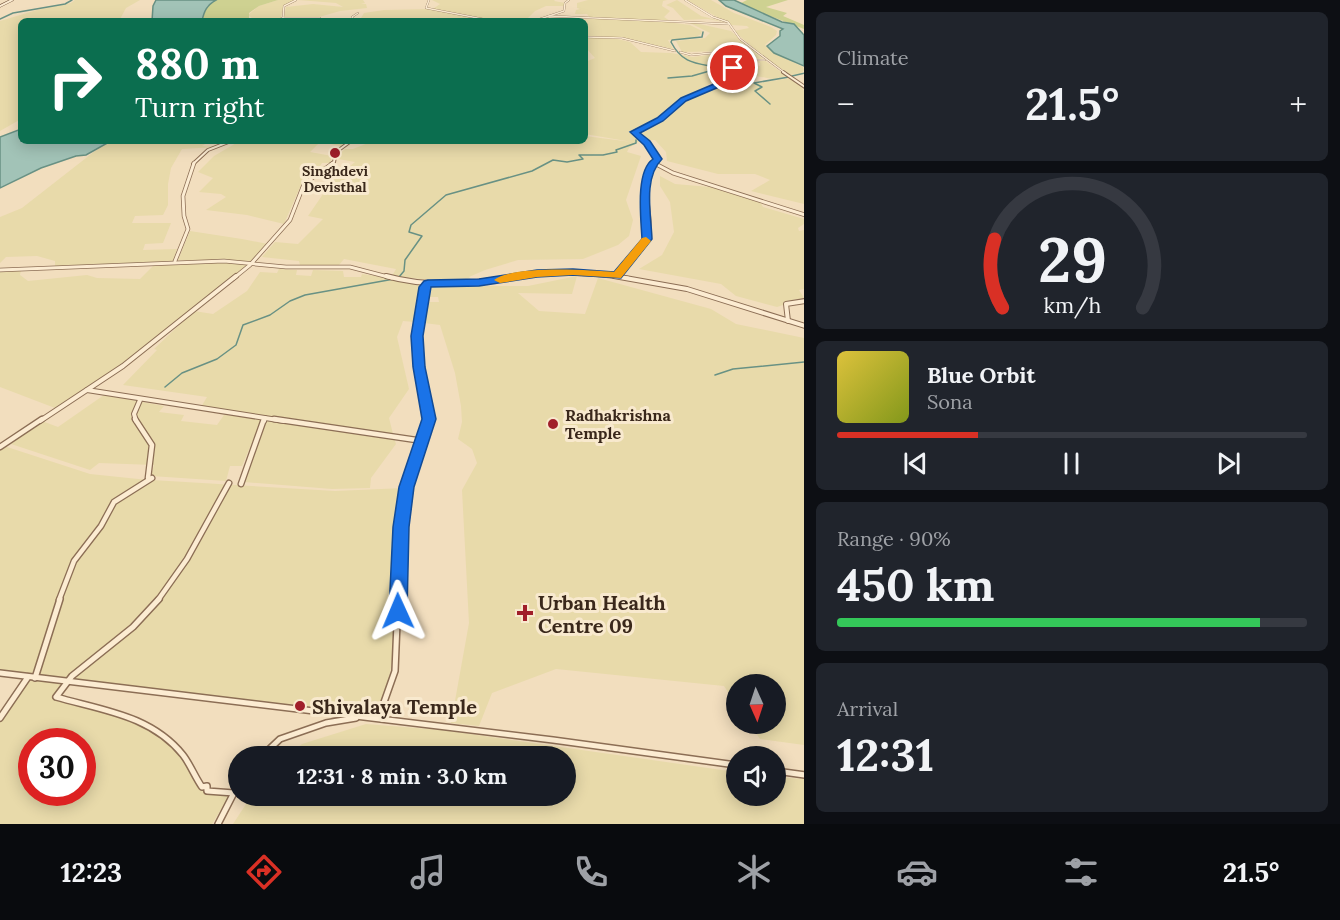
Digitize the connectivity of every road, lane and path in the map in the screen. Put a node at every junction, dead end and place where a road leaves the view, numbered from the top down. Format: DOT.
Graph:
graph roads {
  1 [pos="12,0"];
  2 [pos="296,0"];
  3 [pos="429,0"];
  4 [pos="569,0"];
  5 [pos="685,0"];
  6 [pos="0,6"];
  7 [pos="358,13"];
  8 [pos="549,16"];
  9 [pos="283,18"];
  10 [pos="320,18"];
  11 [pos="354,18"];
  12 [pos="478,18"];
  13 [pos="543,18"];
  14 [pos="729,24"];
  15 [pos="588,37"];
  16 [pos="675,51"];
  17 [pos="680,52"];
  18 [pos="749,60"];
  19 [pos="765,60"];
  20 [pos="804,87"];
  21 [pos="223,144"];
  22 [pos="347,144"];
  23 [pos="654,163"];
  24 [pos="804,215"];
  25 [pos="175,262"];
  26 [pos="252,264"];
  27 [pos="0,270"];
  28 [pos="617,276"];
  29 [pos="428,283"];
  30 [pos="804,301"];
  31 [pos="788,321"];
  32 [pos="804,326"];
  33 [pos="86,390"];
  34 [pos="140,400"];
  35 [pos="265,418"];
  36 [pos="423,441"];
  37 [pos="0,447"];
  38 [pos="229,483"];
  39 [pos="241,484"];
  40 [pos="0,673"];
  41 [pos="31,678"];
  42 [pos="64,682"];
  43 [pos="0,718"];
  44 [pos="359,718"];
  45 [pos="273,746"];
  46 [pos="726,764"];
  47 [pos="786,772"];
  48 [pos="804,775"];
  49 [pos="228,793"];
  50 [pos="228,805"];
  51 [pos="218,824"];
  1 -- 6 [label="street"];
  2 -- 9 [label="street"];
  3 -- 12 [label="street"];
  4 -- 8 [label="street"];
  5 -- 14 [label="street"];
  7 -- 11 [label="street"];
  8 -- 13 [label="street"];
  8 -- 14 [label="street"];
  9 -- 10 [label="street"];
  14 -- 19 [label="street"];
  15 -- 16 [label="street"];
  17 -- 18 [label="street"];
  18 -- 19 [label="street"];
  18 -- 23 [label="street"];
  19 -- 20 [label="street"];
  21 -- 25 [label="street"];
  22 -- 26 [label="street"];
  23 -- 24 [label="street"];
  23 -- 28 [label="street"];
  25 -- 26 [label="street"];
  25 -- 27 [label="street"];
  26 -- 29 [label="street"];
  26 -- 33 [label="street"];
  28 -- 29 [label="street"];
  28 -- 31 [label="street"];
  29 -- 36 [label="street"];
  30 -- 31 [label="street"];
  31 -- 32 [label="street"];
  33 -- 34 [label="street"];
  33 -- 37 [label="street"];
  34 -- 35 [label="street"];
  34 -- 41 [label="street"];
  35 -- 36 [label="street"];
  35 -- 39 [label="street"];
  36 -- 44 [label="street"];
  38 -- 42 [label="street"];
  40 -- 41 [label="street"];
  41 -- 42 [label="street"];
  41 -- 43 [label="street"];
  42 -- 44 [label="street"];
  42 -- 49 [label="street"];
  44 -- 45 [label="street"];
  44 -- 46 [label="street"];
  47 -- 48 [label="street"];
  50 -- 51 [label="street"];
}
